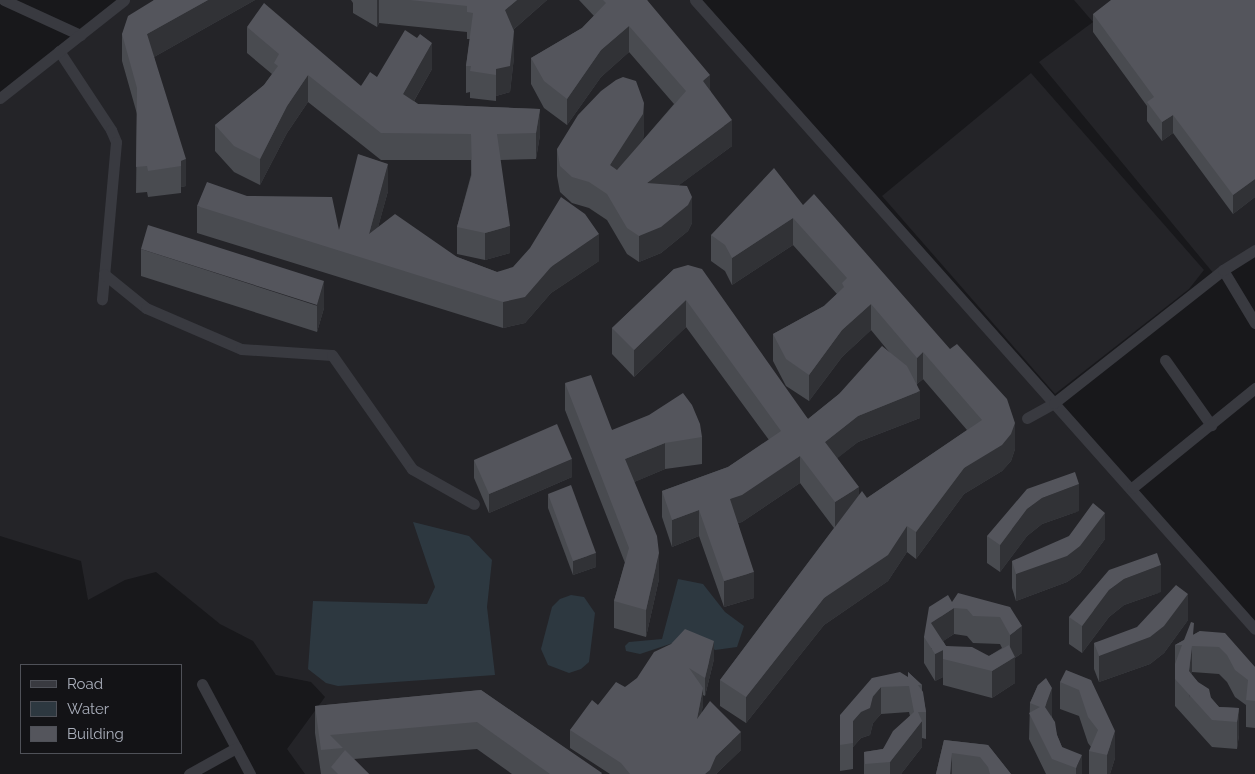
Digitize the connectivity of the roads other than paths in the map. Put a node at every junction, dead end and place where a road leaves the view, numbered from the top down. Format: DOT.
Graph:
graph roads {
  1 [pos="4,0"];
  2 [pos="124,0"];
  3 [pos="697,1"];
  4 [pos="80,35"];
  5 [pos="59,51"];
  6 [pos="0,98"];
  7 [pos="1255,250"];
  8 [pos="1223,270"];
  9 [pos="104,274"];
  10 [pos="102,299"];
  11 [pos="1255,323"];
  12 [pos="1165,360"];
  13 [pos="1255,388"];
  14 [pos="1054,402"];
  15 [pos="1028,418"];
  16 [pos="1211,425"];
  17 [pos="1132,488"];
  18 [pos="474,504"];
  19 [pos="1255,629"];
  20 [pos="202,684"];
  21 [pos="236,748"];
  22 [pos="189,774"];
  23 [pos="250,774"];
  1 -- 4 [label="street"];
  2 -- 4 [label="street"];
  3 -- 14 [label="street"];
  4 -- 5 [label="street"];
  5 -- 6 [label="street"];
  5 -- 9 [label="street"];
  7 -- 8 [label="street"];
  8 -- 11 [label="street"];
  8 -- 14 [label="street"];
  9 -- 10 [label="street"];
  9 -- 18 [label="street"];
  12 -- 16 [label="street"];
  13 -- 16 [label="street"];
  14 -- 15 [label="street"];
  14 -- 17 [label="street"];
  16 -- 17 [label="street"];
  17 -- 19 [label="street"];
  20 -- 21 [label="street"];
  21 -- 22 [label="street"];
  21 -- 23 [label="street"];
}
